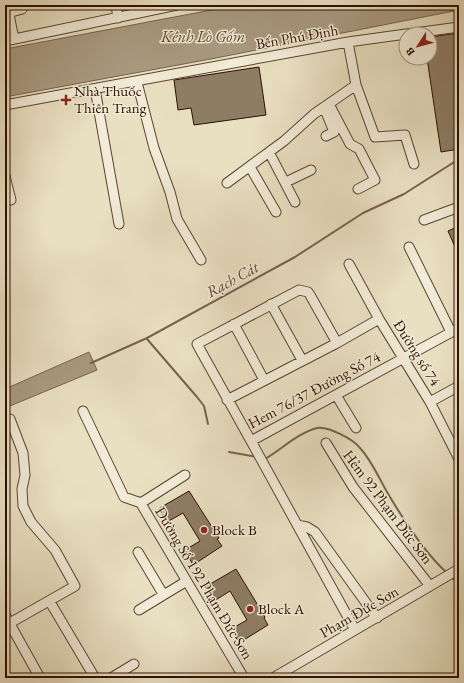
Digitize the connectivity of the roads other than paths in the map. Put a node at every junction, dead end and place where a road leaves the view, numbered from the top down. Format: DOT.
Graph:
graph roads {
  1 [pos="21,5"];
  2 [pos="116,5"];
  3 [pos="177,5"];
  4 [pos="147,8"];
  5 [pos="8,9"];
  6 [pos="118,18"];
  7 [pos="459,27"];
  8 [pos="438,30"];
  9 [pos="398,35"];
  10 [pos="8,39"];
  11 [pos="348,42"];
  12 [pos="137,82"];
  13 [pos="356,85"];
  14 [pos="95,89"];
  15 [pos="5,105"];
  16 [pos="327,106"];
  17 [pos="326,136"];
  18 [pos="269,152"];
  19 [pos="414,164"];
  20 [pos="250,167"];
  21 [pos="311,170"];
  22 [pos="5,176"];
  23 [pos="286,182"];
  24 [pos="227,183"];
  25 [pos="358,189"];
  26 [pos="11,200"];
  27 [pos="296,202"];
  28 [pos="459,207"];
  29 [pos="276,212"];
  30 [pos="424,220"];
  31 [pos="119,224"];
  32 [pos="409,247"];
  33 [pos="202,260"];
  34 [pos="348,264"];
  35 [pos="271,304"];
  36 [pos="379,319"];
  37 [pos="234,324"];
  38 [pos="455,330"];
  39 [pos="337,343"];
  40 [pos="403,359"];
  41 [pos="302,360"];
  42 [pos="264,380"];
  43 [pos="459,386"];
  44 [pos="336,395"];
  45 [pos="227,400"];
  46 [pos="430,402"];
  47 [pos="84,411"];
  48 [pos="5,421"];
  49 [pos="356,428"];
  50 [pos="251,441"];
  51 [pos="326,443"];
  52 [pos="459,459"];
  53 [pos="185,475"];
  54 [pos="140,502"];
  55 [pos="297,525"];
  56 [pos="138,552"];
  57 [pos="456,571"];
  58 [pos="185,582"];
  59 [pos="430,586"];
  60 [pos="163,594"];
  61 [pos="50,602"];
  62 [pos="139,610"];
  63 [pos="377,618"];
  64 [pos="7,619"];
  65 [pos="355,630"];
  66 [pos="134,664"];
  67 [pos="40,678"];
  68 [pos="95,678"];
  69 [pos="111,678"];
  70 [pos="244,678"];
  71 [pos="273,678"];
  1 -- 5 [label="street"];
  2 -- 6 [label="street"];
  3 -- 4 [label="street"];
  4 -- 6 [label="street"];
  5 -- 10 [label="street"];
  6 -- 10 [label="street"];
  7 -- 8 [label="street, Bến Phú Định"];
  9 -- 11 [label="street, Bến Phú Định"];
  11 -- 12 [label="street, Bến Phú Định"];
  11 -- 13 [label="street"];
  12 -- 14 [label="street, Bến Phú Định"];
  12 -- 33 [label="street"];
  13 -- 16 [label="street"];
  13 -- 19 [label="street"];
  14 -- 15 [label="street, Bến Phú Định"];
  14 -- 31 [label="street"];
  16 -- 17 [label="street"];
  16 -- 18 [label="street"];
  16 -- 25 [label="street"];
  18 -- 20 [label="street"];
  18 -- 23 [label="street"];
  20 -- 24 [label="street"];
  20 -- 29 [label="street"];
  21 -- 23 [label="street"];
  22 -- 26 [label="street"];
  23 -- 27 [label="street"];
  28 -- 30 [label="street"];
  32 -- 38 [label="street"];
  34 -- 36 [label="street, Đường số 74"];
  35 -- 37 [label="street"];
  35 -- 39 [label="street"];
  35 -- 41 [label="street"];
  36 -- 39 [label="street"];
  36 -- 40 [label="street, Đường số 74"];
  37 -- 42 [label="street"];
  37 -- 45 [label="street, Hem 76/37 Đường Số 74"];
  38 -- 40 [label="street, Hem 76/37 Đường Số 74"];
  39 -- 41 [label="street"];
  40 -- 44 [label="street, Hem 76/37 Đường Số 74"];
  40 -- 46 [label="street, Đường số 74"];
  41 -- 42 [label="street"];
  42 -- 45 [label="street"];
  43 -- 46 [label="street"];
  44 -- 49 [label="street"];
  44 -- 50 [label="street, Hem 76/37 Đường Số 74"];
  45 -- 50 [label="street, Hem 76/37 Đường Số 74"];
  46 -- 52 [label="street, Đường số 74"];
  47 -- 54 [label="street"];
  48 -- 61 [label="street"];
  50 -- 55 [label="street"];
  51 -- 59 [label="street, Hẻm 92 Phạm Đức Sơn"];
  53 -- 54 [label="street"];
  54 -- 58 [label="street, Đường Số 192 Phạm Đức Sơn"];
  55 -- 63 [label="street"];
  55 -- 65 [label="street"];
  56 -- 60 [label="street"];
  57 -- 59 [label="street, Phạm Đức Sơn"];
  58 -- 60 [label="street"];
  58 -- 70 [label="street, Đường Số 192 Phạm Đức Sơn"];
  59 -- 63 [label="street, Phạm Đức Sơn"];
  60 -- 62 [label="street"];
  61 -- 64 [label="street"];
  61 -- 68 [label="street"];
  63 -- 65 [label="street, Phạm Đức Sơn"];
  64 -- 67 [label="street"];
  65 -- 71 [label="street, Phạm Đức Sơn"];
  66 -- 69 [label="street"];
}
